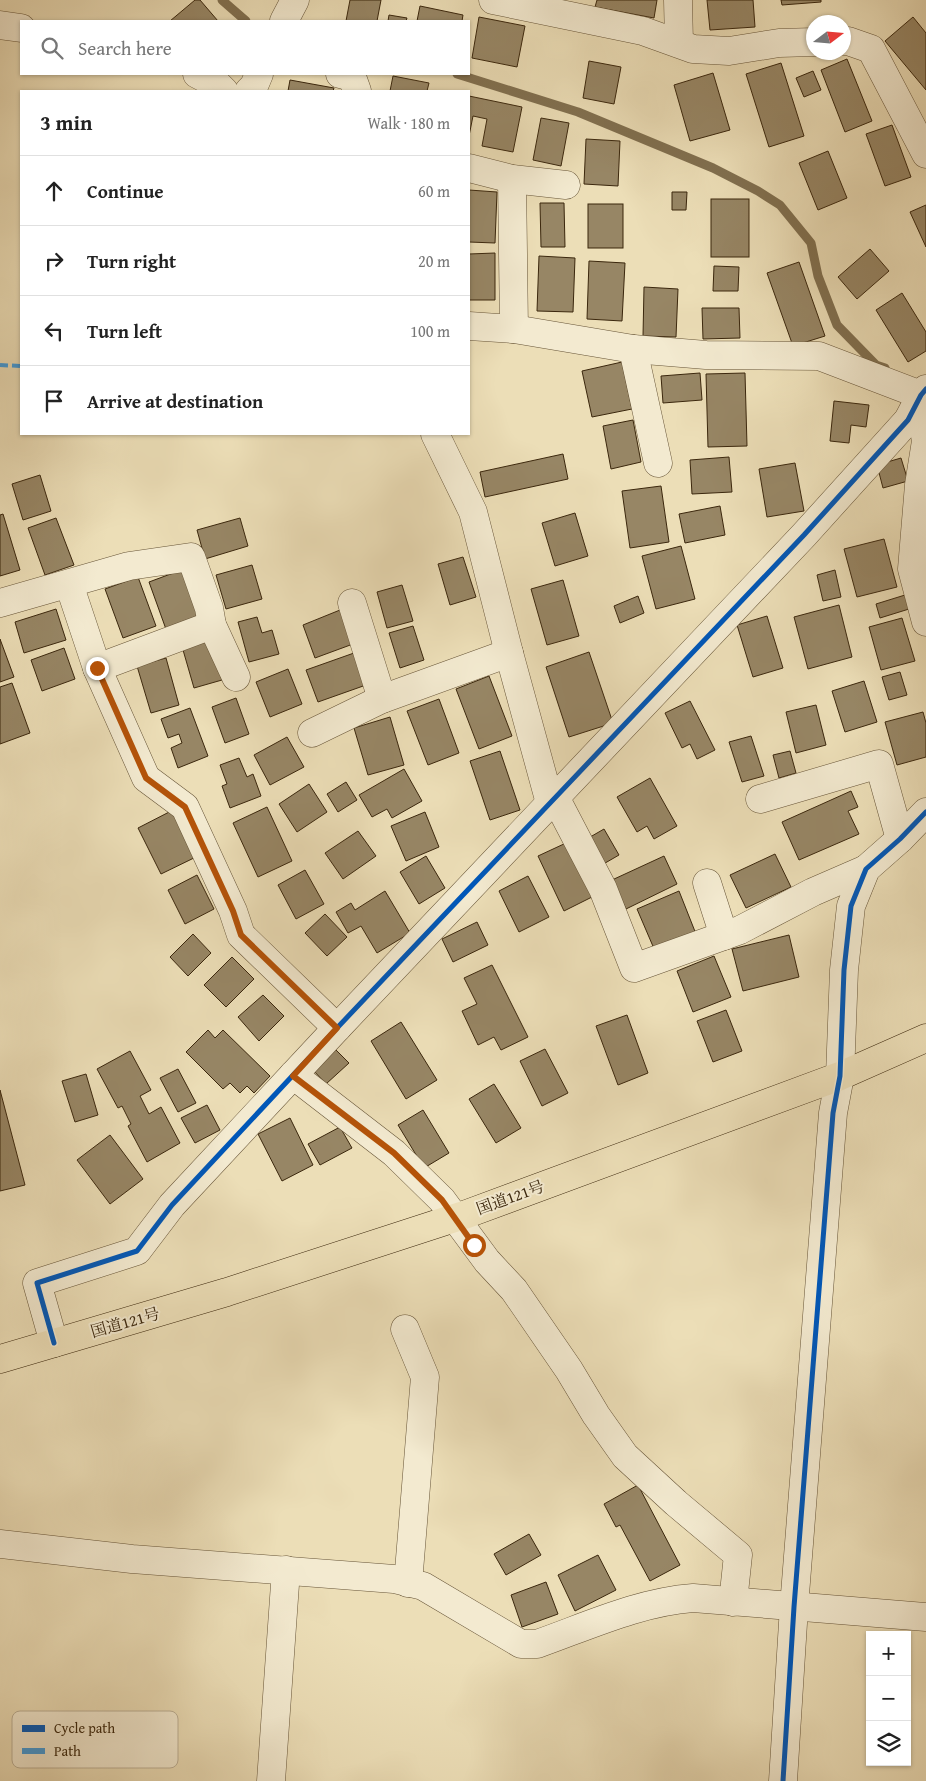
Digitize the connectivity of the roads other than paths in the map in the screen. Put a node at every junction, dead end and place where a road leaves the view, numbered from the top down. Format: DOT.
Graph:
graph roads {
  1 [pos="295,0"];
  2 [pos="493,0"];
  3 [pos="678,0"];
  4 [pos="285,20"];
  5 [pos="0,25"];
  6 [pos="20,28"];
  7 [pos="806,42"];
  8 [pos="851,42"];
  9 [pos="678,43"];
  10 [pos="199,75"];
  11 [pos="259,75"];
  12 [pos="344,75"];
  13 [pos="223,90"];
  14 [pos="251,90"];
  15 [pos="357,90"];
  16 [pos="926,154"];
  17 [pos="470,168"];
  18 [pos="512,179"];
  19 [pos="566,185"];
  20 [pos="470,326"];
  21 [pos="514,329"];
  22 [pos="633,349"];
  23 [pos="924,392"];
  24 [pos="919,423"];
  25 [pos="435,435"];
  26 [pos="658,464"];
  27 [pos="68,584"];
  28 [pos="0,603"];
  29 [pos="352,603"];
  30 [pos="926,622"];
  31 [pos="212,625"];
  32 [pos="509,653"];
  33 [pos="97,668"];
  34 [pos="236,677"];
  35 [pos="382,699"];
  36 [pos="312,734"];
  37 [pos="760,799"];
  38 [pos="552,800"];
  39 [pos="926,812"];
  40 [pos="900,839"];
  41 [pos="866,869"];
  42 [pos="707,883"];
  43 [pos="724,936"];
  44 [pos="337,1028"];
  45 [pos="926,1038"];
  46 [pos="293,1076"];
  47 [pos="840,1076"];
  48 [pos="455,1217"];
  49 [pos="405,1329"];
  50 [pos="54,1343"];
  51 [pos="0,1359"];
  52 [pos="0,1544"];
  53 [pos="286,1570"];
  54 [pos="408,1583"];
  55 [pos="733,1602"];
  56 [pos="794,1607"];
  57 [pos="926,1617"];
  58 [pos="271,1781"];
  59 [pos="783,1781"];
  1 -- 4 [label="street"];
  2 -- 9 [label="street"];
  3 -- 9 [label="street"];
  5 -- 6 [label="street"];
  7 -- 9 [label="street"];
  8 -- 16 [label="street"];
  10 -- 13 [label="street"];
  11 -- 14 [label="street"];
  12 -- 15 [label="street"];
  17 -- 18 [label="street"];
  18 -- 19 [label="street"];
  18 -- 21 [label="street"];
  20 -- 21 [label="street"];
  21 -- 22 [label="street"];
  22 -- 23 [label="street"];
  22 -- 26 [label="street"];
  23 -- 24 [label="street"];
  24 -- 30 [label="street"];
  24 -- 38 [label="street"];
  25 -- 32 [label="street"];
  27 -- 28 [label="street"];
  27 -- 31 [label="street"];
  27 -- 33 [label="street"];
  29 -- 35 [label="street"];
  31 -- 33 [label="street"];
  31 -- 34 [label="street"];
  32 -- 35 [label="street"];
  32 -- 38 [label="street"];
  33 -- 44 [label="street"];
  35 -- 36 [label="street"];
  37 -- 40 [label="street"];
  38 -- 43 [label="street"];
  38 -- 44 [label="street"];
  39 -- 40 [label="street"];
  40 -- 41 [label="street"];
  41 -- 43 [label="street"];
  41 -- 47 [label="street"];
  42 -- 43 [label="street"];
  44 -- 46 [label="street"];
  45 -- 47 [label="highway, 国道121号"];
  46 -- 48 [label="street"];
  46 -- 50 [label="street"];
  47 -- 48 [label="highway, 国道121号"];
  47 -- 56 [label="street"];
  48 -- 50 [label="highway, 国道121号"];
  48 -- 55 [label="street"];
  49 -- 54 [label="street"];
  50 -- 51 [label="highway, 国道121号"];
  52 -- 53 [label="street"];
  53 -- 54 [label="street"];
  53 -- 58 [label="street"];
  54 -- 55 [label="street"];
  55 -- 56 [label="street"];
  56 -- 57 [label="street"];
  56 -- 59 [label="street"];
}
